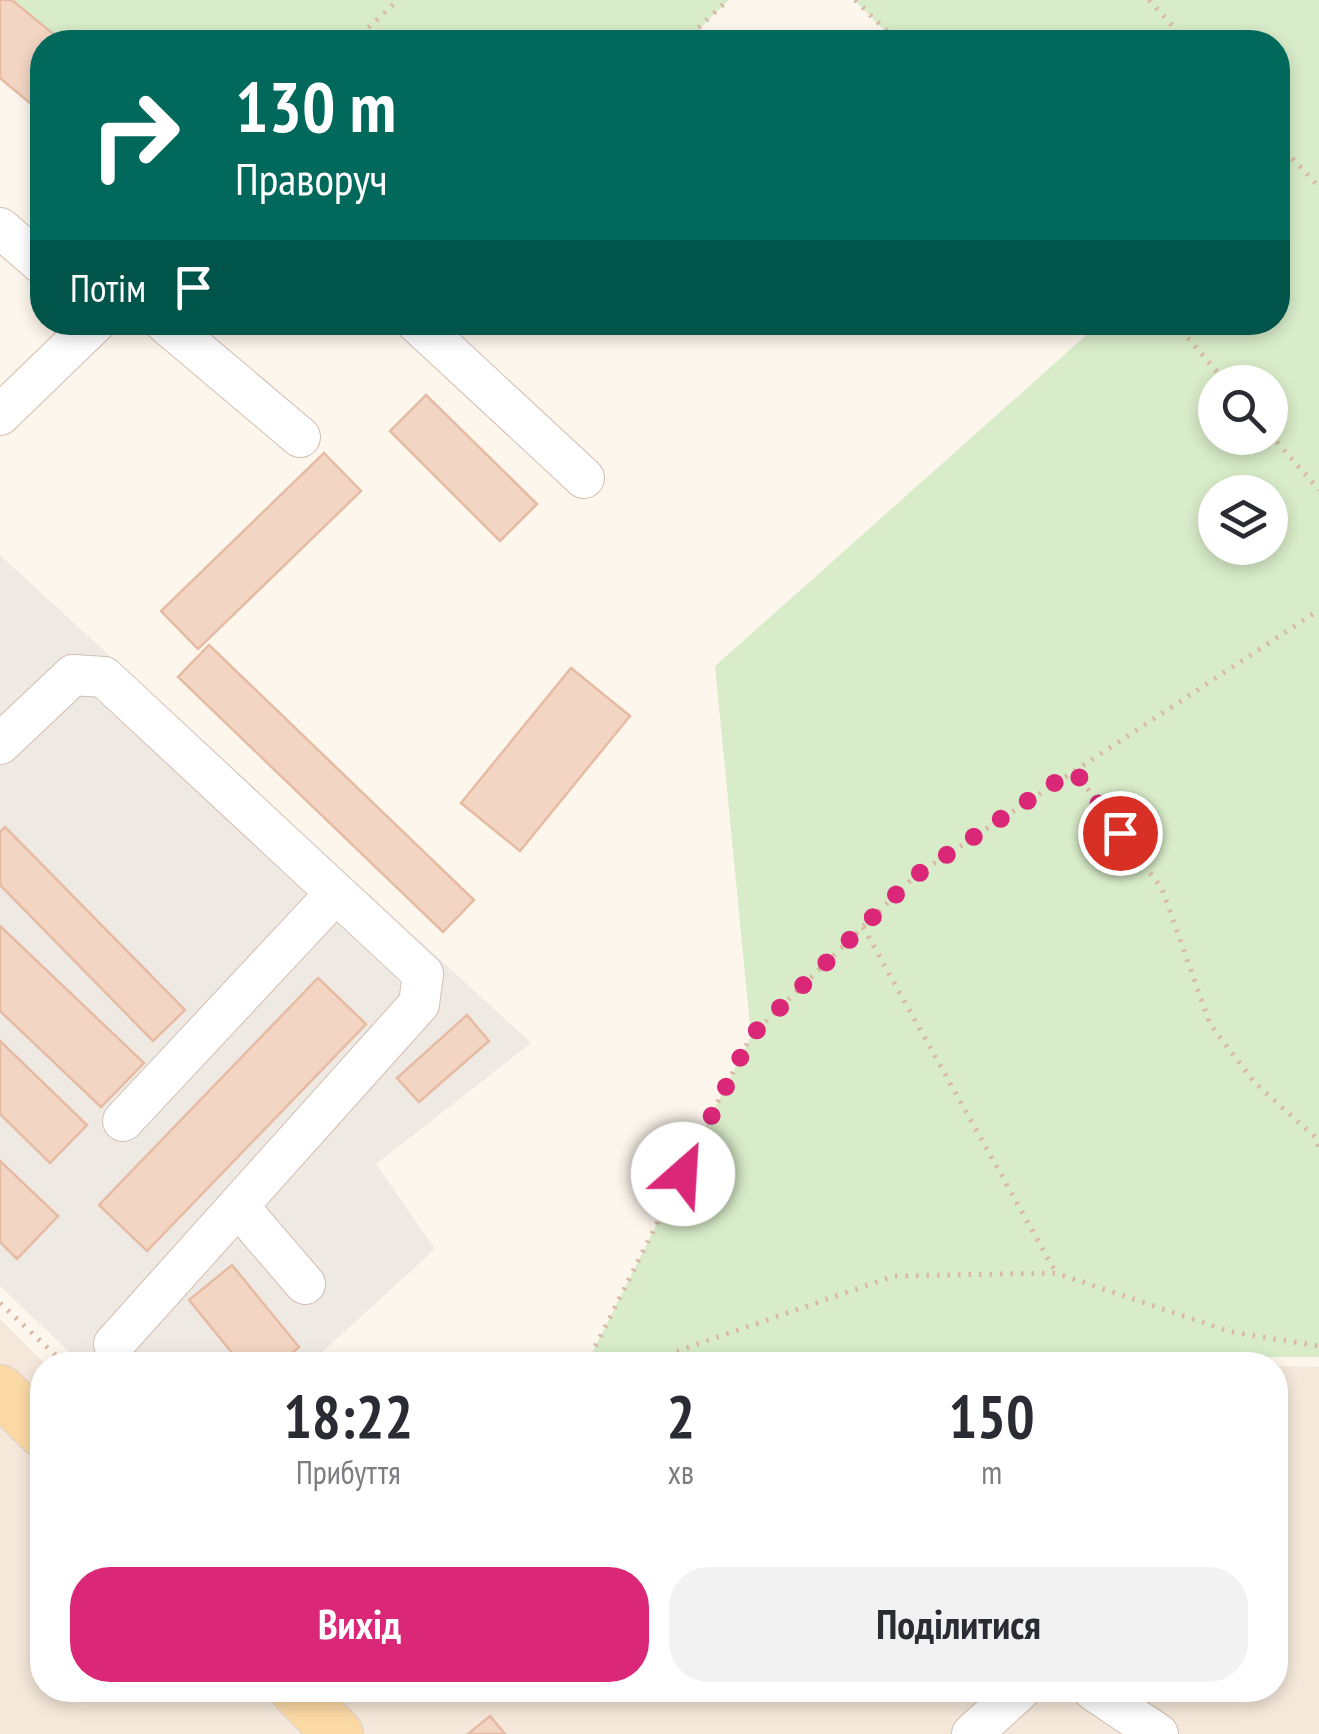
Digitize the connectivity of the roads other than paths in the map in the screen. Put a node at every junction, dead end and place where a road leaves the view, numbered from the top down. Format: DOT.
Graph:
graph roads {
  1 [pos="0,228"];
  2 [pos="30,254"];
  3 [pos="83,335"];
  4 [pos="179,335"];
  5 [pos="430,335"];
  6 [pos="0,415"];
  7 [pos="300,437"];
  8 [pos="584,478"];
  9 [pos="0,744"];
  10 [pos="336,893"];
  11 [pos="123,1121"];
  12 [pos="238,1206"];
  13 [pos="304,1284"];
  14 [pos="114,1344"];
  15 [pos="0,1390"];
  16 [pos="30,1420"];
  17 [pos="307,1702"];
  18 [pos="1007,1702"];
  19 [pos="1111,1702"];
  20 [pos="338,1734"];
  21 [pos="972,1734"];
  22 [pos="1158,1734"];
  1 -- 2 [label="street"];
  3 -- 6 [label="street"];
  4 -- 7 [label="street"];
  5 -- 8 [label="street"];
  9 -- 10 [label="street"];
  10 -- 11 [label="street"];
  10 -- 12 [label="street"];
  12 -- 13 [label="street"];
  12 -- 14 [label="street"];
  15 -- 16 [label="main road"];
  17 -- 20 [label="main road"];
  18 -- 21 [label="street"];
  19 -- 22 [label="street"];
}
